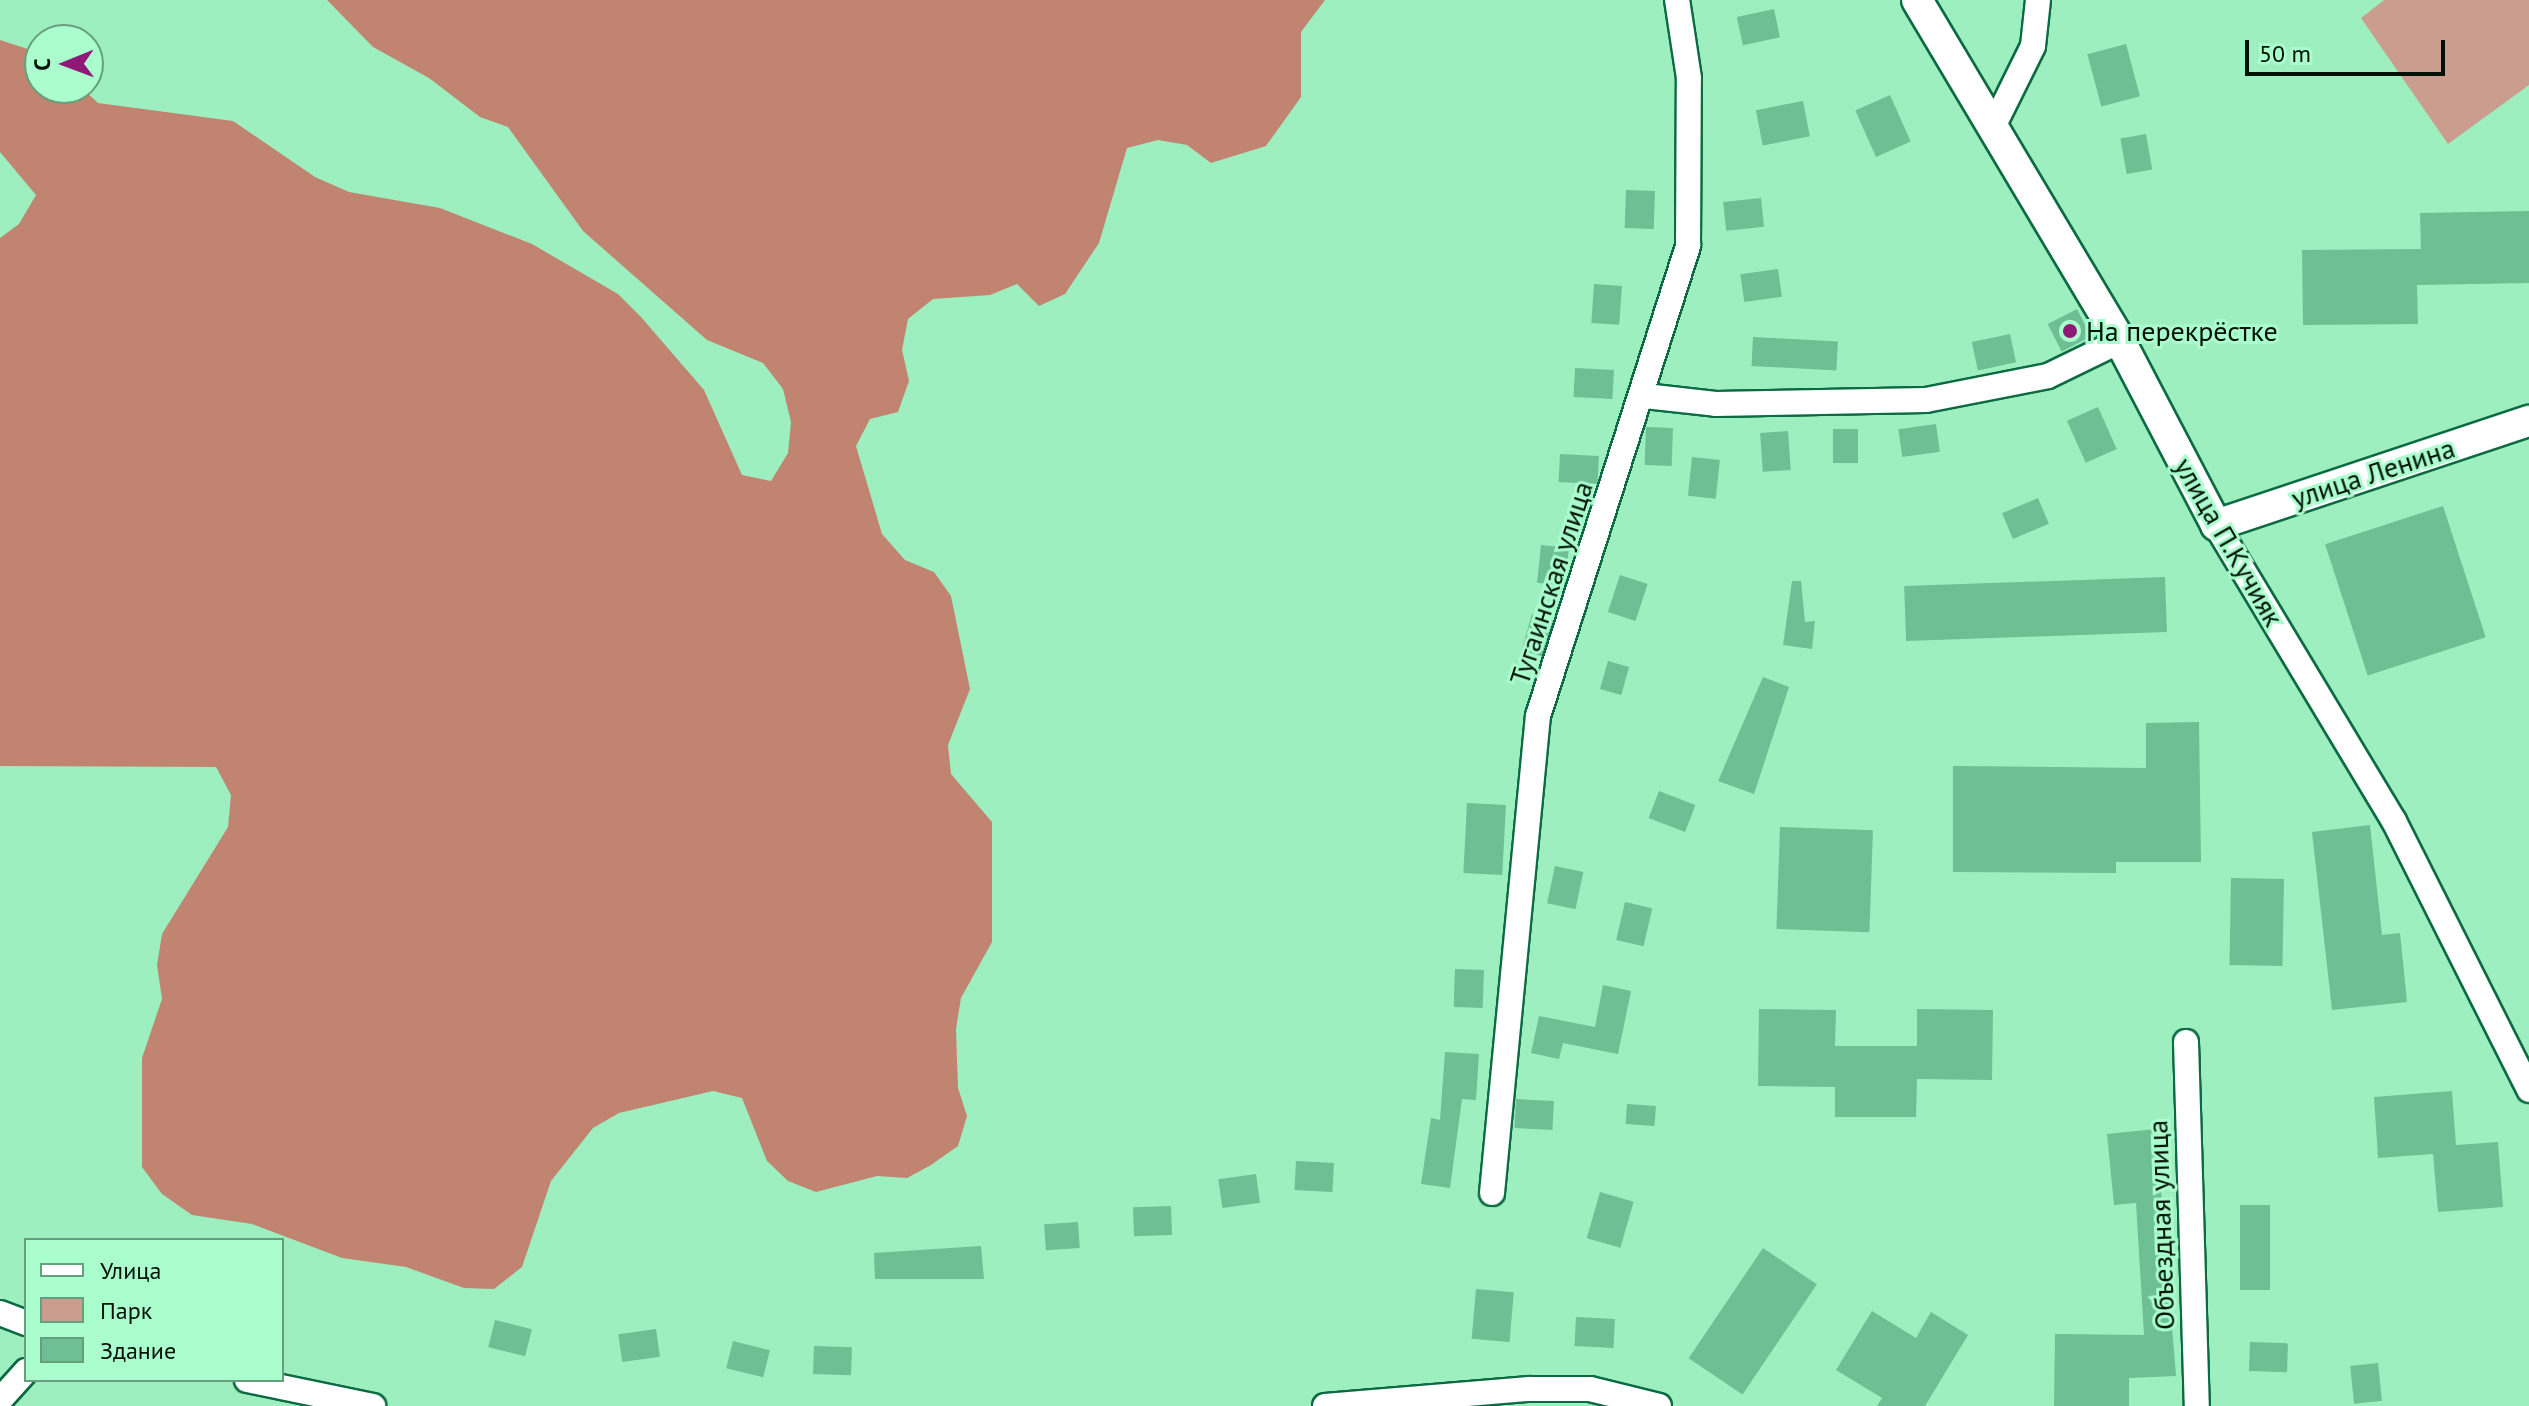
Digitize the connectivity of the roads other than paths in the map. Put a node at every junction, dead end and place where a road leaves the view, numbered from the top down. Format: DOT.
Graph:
graph roads {
  1 [pos="1677,0"];
  2 [pos="1917,0"];
  3 [pos="2038,0"];
  4 [pos="1993,127"];
  5 [pos="2120,341"];
  6 [pos="1645,396"];
  7 [pos="2529,421"];
  8 [pos="2216,525"];
  9 [pos="2186,1042"];
  10 [pos="2529,1090"];
  11 [pos="1492,1193"];
  12 [pos="0,1313"];
  13 [pos="24,1322"];
  14 [pos="24,1373"];
  15 [pos="257,1382"];
  16 [pos="0,1400"];
  17 [pos="1473,1400"];
  18 [pos="373,1406"];
  19 [pos="1325,1406"];
  20 [pos="1659,1406"];
  21 [pos="2197,1406"];
  1 -- 6 [label="street, Тугаинская улица"];
  2 -- 4 [label="street, улица П.Кучияк"];
  3 -- 4 [label="street"];
  4 -- 5 [label="street, улица П.Кучияк"];
  5 -- 6 [label="street"];
  5 -- 8 [label="street, улица П.Кучияк"];
  6 -- 11 [label="street, Тугаинская улица"];
  7 -- 8 [label="street, улица Ленина"];
  8 -- 10 [label="street, улица П.Кучияк"];
  9 -- 21 [label="street, Объездная улица"];
  12 -- 13 [label="street"];
  14 -- 16 [label="street"];
  15 -- 18 [label="street"];
  17 -- 19 [label="street"];
  17 -- 20 [label="street"];
}
